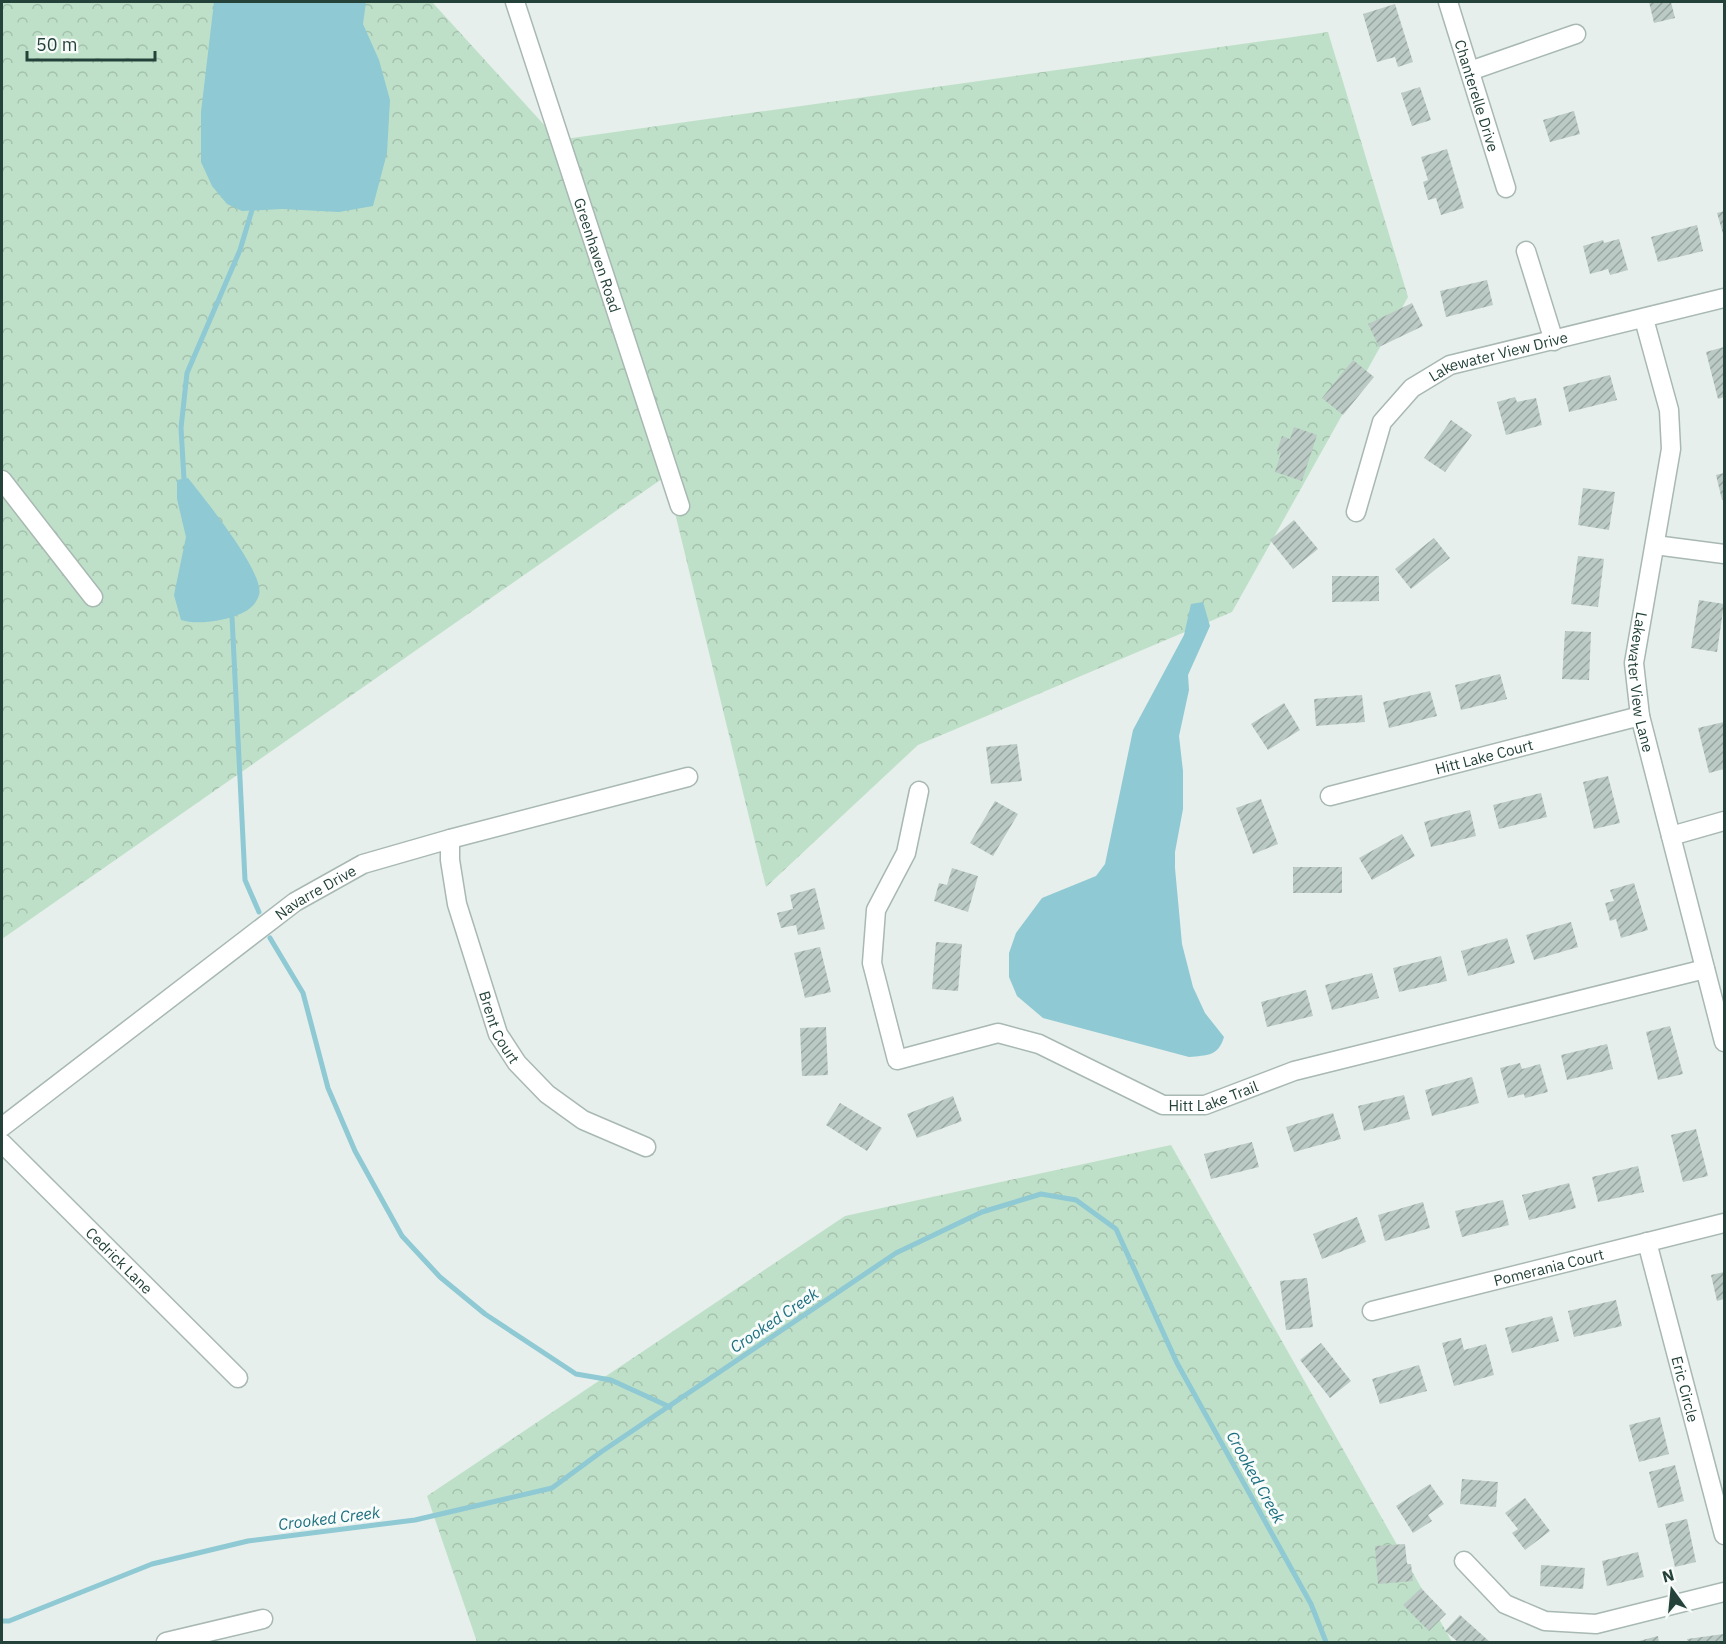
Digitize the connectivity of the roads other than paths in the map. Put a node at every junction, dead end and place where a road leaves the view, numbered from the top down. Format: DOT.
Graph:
graph roads {
  1 [pos="515,2"];
  2 [pos="1448,2"];
  3 [pos="1575,34"];
  4 [pos="1470,71"];
  5 [pos="1506,188"];
  6 [pos="1526,251"];
  7 [pos="1725,298"];
  8 [pos="1644,319"];
  9 [pos="1554,341"];
  10 [pos="2,480"];
  11 [pos="680,506"];
  12 [pos="1356,512"];
  13 [pos="1655,545"];
  14 [pos="1725,554"];
  15 [pos="93,597"];
  16 [pos="1640,716"];
  17 [pos="688,777"];
  18 [pos="919,791"];
  19 [pos="1330,796"];
  20 [pos="1725,821"];
  21 [pos="1671,836"];
  22 [pos="450,839"];
  23 [pos="1705,969"];
  24 [pos="1725,1042"];
  25 [pos="2,1127"];
  26 [pos="2,1143"];
  27 [pos="646,1147"];
  28 [pos="1725,1223"];
  29 [pos="1647,1242"];
  30 [pos="1372,1311"];
  31 [pos="238,1378"];
  32 [pos="1725,1535"];
  33 [pos="1464,1561"];
  34 [pos="1725,1592"];
  35 [pos="263,1619"];
  36 [pos="166,1642"];
  1 -- 11 [label="street, Greenhaven Road"];
  2 -- 4 [label="street, Chanterelle Drive"];
  3 -- 4 [label="street"];
  4 -- 5 [label="street, Chanterelle Drive"];
  6 -- 9 [label="street"];
  7 -- 8 [label="street, Lakewater View Drive"];
  8 -- 9 [label="street, Lakewater View Drive"];
  8 -- 13 [label="street, Lakewater View Lane"];
  9 -- 12 [label="street, Lakewater View Drive"];
  10 -- 15 [label="street"];
  13 -- 14 [label="street"];
  13 -- 16 [label="street, Lakewater View Lane"];
  16 -- 19 [label="street, Hitt Lake Court"];
  16 -- 21 [label="street, Lakewater View Lane"];
  17 -- 22 [label="street, Navarre Drive"];
  18 -- 23 [label="street, Hitt Lake Trail"];
  20 -- 21 [label="street"];
  21 -- 23 [label="street, Lakewater View Lane"];
  22 -- 25 [label="street, Navarre Drive"];
  22 -- 27 [label="street, Brent Court"];
  23 -- 24 [label="street, Lakewater View Lane"];
  26 -- 31 [label="street, Cedrick Lane"];
  28 -- 29 [label="street, Pomerania Court"];
  29 -- 30 [label="street, Pomerania Court"];
  29 -- 32 [label="street, Eric Circle"];
  33 -- 34 [label="street"];
  35 -- 36 [label="street"];
}
